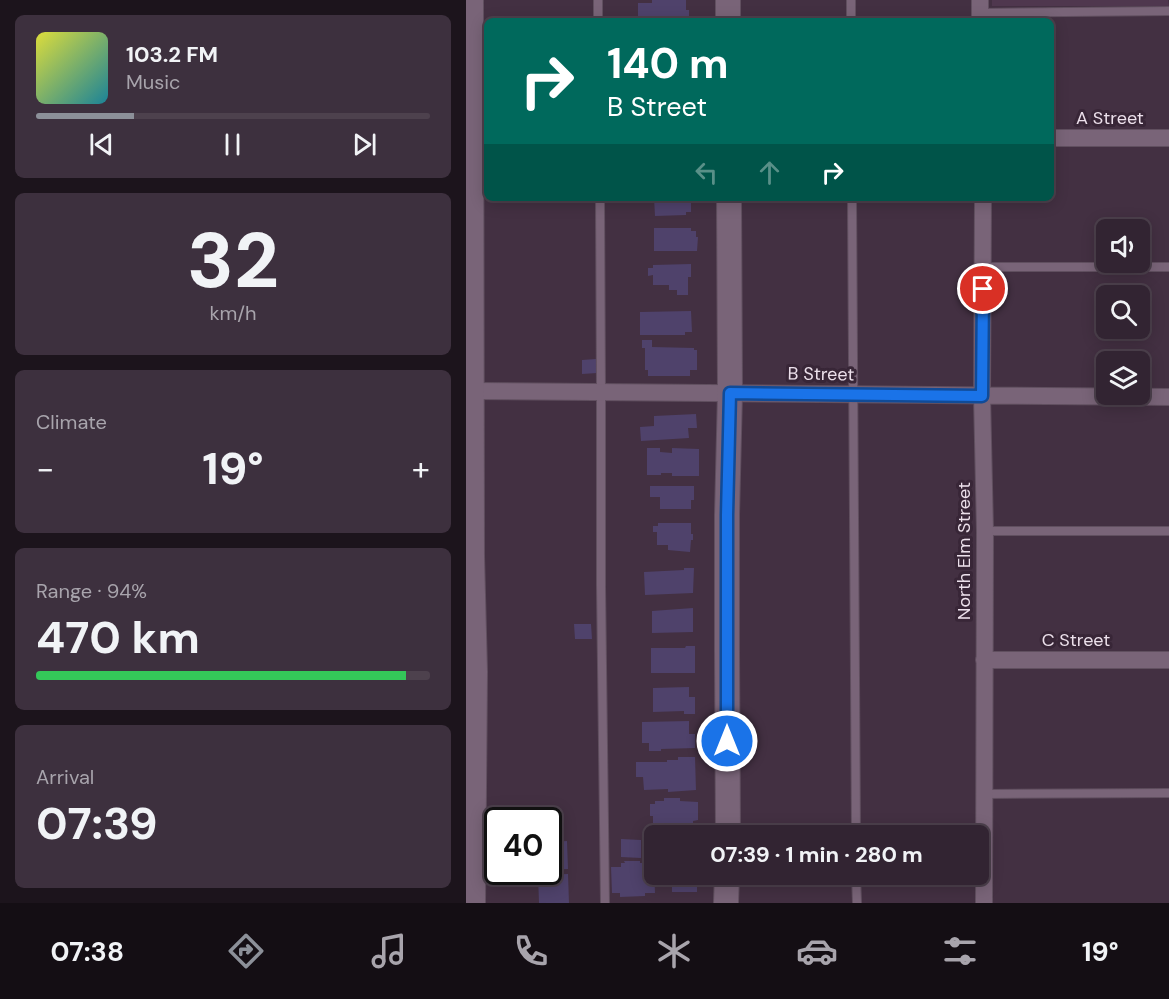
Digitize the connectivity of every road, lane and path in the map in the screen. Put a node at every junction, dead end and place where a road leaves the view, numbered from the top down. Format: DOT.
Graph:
graph roads {
  1 [pos="471,0"];
  2 [pos="598,0"];
  3 [pos="728,0"];
  4 [pos="851,0"];
  5 [pos="980,11"];
  6 [pos="1168,11"];
  7 [pos="598,18"];
  8 [pos="728,18"];
  9 [pos="851,18"];
  10 [pos="1054,138"];
  11 [pos="1168,138"];
  12 [pos="600,201"];
  13 [pos="729,201"];
  14 [pos="852,201"];
  15 [pos="983,201"];
  16 [pos="469,266"];
  17 [pos="984,267"];
  18 [pos="1168,267"];
  19 [pos="473,391"];
  20 [pos="601,392"];
  21 [pos="730,393"];
  22 [pos="853,394"];
  23 [pos="982,396"];
  24 [pos="1168,397"];
  25 [pos="985,531"];
  26 [pos="1168,531"];
  27 [pos="984,660"];
  28 [pos="1168,660"];
  29 [pos="1168,793"];
  30 [pos="985,794"];
  31 [pos="728,825"];
  32 [pos="856,825"];
  33 [pos="727,885"];
  34 [pos="856,885"];
  35 [pos="473,903"];
  36 [pos="605,903"];
  37 [pos="726,903"];
  38 [pos="857,903"];
  39 [pos="984,903"];
  1 -- 16 [label="street"];
  2 -- 7 [label="lane"];
  3 -- 8 [label="street"];
  4 -- 9 [label="lane"];
  5 -- 6 [label="lane"];
  10 -- 11 [label="street, A Street"];
  12 -- 20 [label="lane"];
  13 -- 21 [label="street"];
  14 -- 22 [label="lane"];
  15 -- 17 [label="street, North Elm Street"];
  16 -- 19 [label="street"];
  17 -- 18 [label="lane"];
  17 -- 23 [label="street, North Elm Street"];
  19 -- 20 [label="street, B Street"];
  19 -- 35 [label="street"];
  20 -- 21 [label="street, B Street"];
  20 -- 36 [label="lane"];
  21 -- 22 [label="street, B Street"];
  21 -- 31 [label="street"];
  22 -- 23 [label="street, B Street"];
  22 -- 32 [label="lane"];
  23 -- 24 [label="street, B Street"];
  23 -- 25 [label="street, North Elm Street"];
  25 -- 26 [label="lane"];
  25 -- 27 [label="street, North Elm Street"];
  27 -- 28 [label="street, C Street"];
  27 -- 30 [label="street, North Elm Street"];
  29 -- 30 [label="lane"];
  30 -- 39 [label="street, North Elm Street"];
  33 -- 37 [label="street"];
  34 -- 38 [label="lane"];
}
